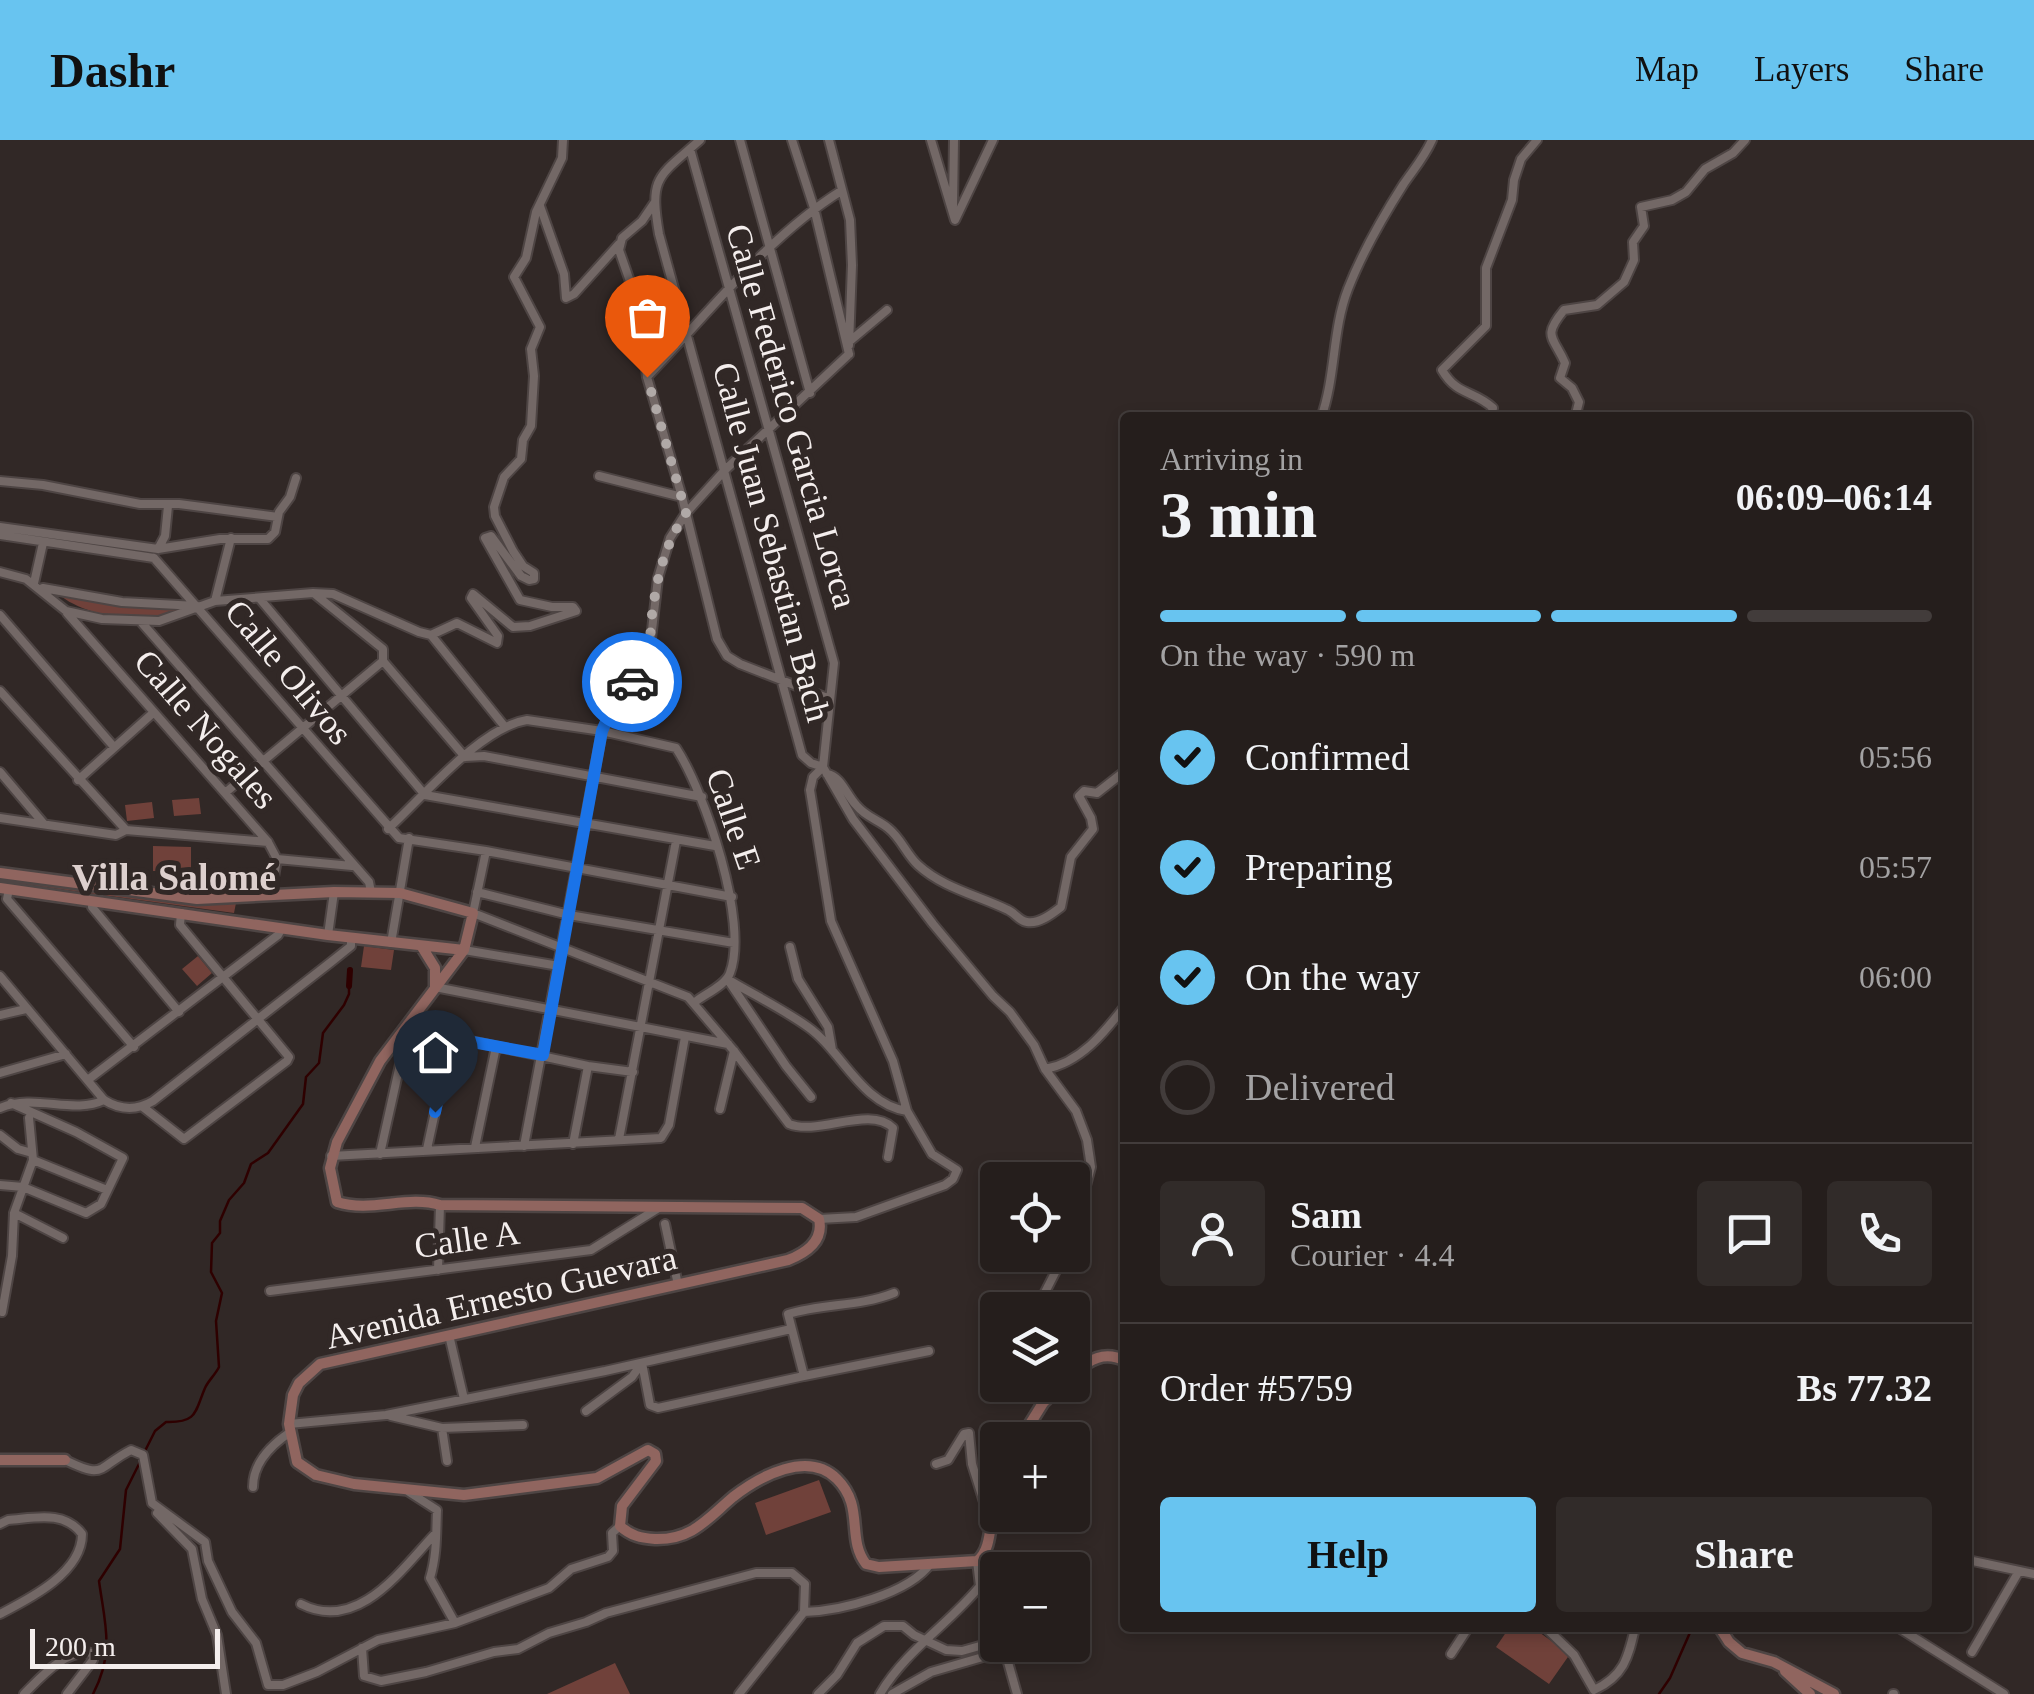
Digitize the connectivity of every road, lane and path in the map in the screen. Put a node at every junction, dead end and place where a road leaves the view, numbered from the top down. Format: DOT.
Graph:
graph roads {
  1 [pos="563,140"];
  2 [pos="700,140"];
  3 [pos="740,140"];
  4 [pos="792,140"];
  5 [pos="829,140"];
  6 [pos="931,140"];
  7 [pos="954,140"];
  8 [pos="993,140"];
  9 [pos="1432,140"];
  10 [pos="1537,140"];
  11 [pos="1746,140"];
  12 [pos="690,149"];
  13 [pos="841,191"];
  14 [pos="655,202"];
  15 [pos="540,205"];
  16 [pos="814,208"];
  17 [pos="952,211"];
  18 [pos="619,244"];
  19 [pos="770,250"];
  20 [pos="727,292"];
  21 [pos="887,310"];
  22 [pos="686,336"];
  23 [pos="850,340"];
  24 [pos="849,354"];
  25 [pos="647,377"];
  26 [pos="810,393"];
  27 [pos="1323,412"];
  28 [pos="1492,412"];
  29 [pos="1576,412"];
  30 [pos="767,432"];
  31 [pos="724,470"];
  32 [pos="599,476"];
  33 [pos="296,478"];
  34 [pos="0,481"];
  35 [pos="682,497"];
  36 [pos="168,506"];
  37 [pos="686,513"];
  38 [pos="278,517"];
  39 [pos="0,527"];
  40 [pos="0,535"];
  41 [pos="231,538"];
  42 [pos="43,543"];
  43 [pos="158,548"];
  44 [pos="154,558"];
  45 [pos="0,572"];
  46 [pos="38,586"];
  47 [pos="314,593"];
  48 [pos="260,600"];
  49 [pos="216,601"];
  50 [pos="198,606"];
  51 [pos="66,611"];
  52 [pos="0,616"];
  53 [pos="142,623"];
  54 [pos="431,635"];
  55 [pos="384,661"];
  56 [pos="784,682"];
  57 [pos="0,691"];
  58 [pos="342,697"];
  59 [pos="830,699"];
  60 [pos="153,713"];
  61 [pos="505,727"];
  62 [pos="302,731"];
  63 [pos="602,731"];
  64 [pos="114,748"];
  65 [pos="465,757"];
  66 [pos="265,762"];
  67 [pos="825,770"];
  68 [pos="0,772"];
  69 [pos="1120,774"];
  70 [pos="593,778"];
  71 [pos="78,780"];
  72 [pos="225,794"];
  73 [pos="425,795"];
  74 [pos="702,797"];
  75 [pos="0,818"];
  76 [pos="44,824"];
  77 [pos="585,824"];
  78 [pos="388,829"];
  79 [pos="126,830"];
  80 [pos="408,838"];
  81 [pos="676,841"];
  82 [pos="268,842"];
  83 [pos="715,846"];
  84 [pos="486,851"];
  85 [pos="277,858"];
  86 [pos="352,866"];
  87 [pos="577,869"];
  88 [pos="0,873"];
  89 [pos="669,886"];
  90 [pos="4,888"];
  91 [pos="334,892"];
  92 [pos="371,892"];
  93 [pos="477,892"];
  94 [pos="400,893"];
  95 [pos="271,894"];
  96 [pos="732,897"];
  97 [pos="92,901"];
  98 [pos="473,913"];
  99 [pos="181,914"];
  100 [pos="569,914"];
  101 [pos="282,928"];
  102 [pos="660,932"];
  103 [pos="328,935"];
  104 [pos="351,938"];
  105 [pos="391,943"];
  106 [pos="734,943"];
  107 [pos="422,947"];
  108 [pos="790,947"];
  109 [pos="563,948"];
  110 [pos="464,950"];
  111 [pos="558,966"];
  112 [pos="0,976"];
  113 [pos="224,977"];
  114 [pos="728,979"];
  115 [pos="651,982"];
  116 [pos="435,987"];
  117 [pos="695,1002"];
  118 [pos="26,1010"];
  119 [pos="551,1010"];
  120 [pos="1120,1011"];
  121 [pos="180,1012"];
  122 [pos="0,1015"];
  123 [pos="258,1016"];
  124 [pos="642,1026"];
  125 [pos="402,1031"];
  126 [pos="685,1037"];
  127 [pos="451,1038"];
  128 [pos="134,1047"];
  129 [pos="731,1047"];
  130 [pos="496,1048"];
  131 [pos="832,1050"];
  132 [pos="66,1054"];
  133 [pos="543,1055"];
  134 [pos="588,1066"];
  135 [pos="1045,1069"];
  136 [pos="633,1072"];
  137 [pos="0,1073"];
  138 [pos="89,1079"];
  139 [pos="811,1097"];
  140 [pos="104,1100"];
  141 [pos="12,1103"];
  142 [pos="143,1107"];
  143 [pos="0,1108"];
  144 [pos="720,1109"];
  145 [pos="906,1111"];
  146 [pos="30,1118"];
  147 [pos="0,1135"];
  148 [pos="619,1139"];
  149 [pos="572,1144"];
  150 [pos="524,1146"];
  151 [pos="475,1147"];
  152 [pos="427,1149"];
  153 [pos="380,1154"];
  154 [pos="32,1156"];
  155 [pos="331,1156"];
  156 [pos="888,1156"];
  157 [pos="1090,1171"];
  158 [pos="0,1185"];
  159 [pos="23,1186"];
  160 [pos="107,1190"];
  161 [pos="440,1205"];
  162 [pos="660,1207"];
  163 [pos="14,1213"];
  164 [pos="818,1219"];
  165 [pos="665,1224"];
  166 [pos="63,1238"];
  167 [pos="438,1270"];
  168 [pos="4,1271"];
  169 [pos="678,1284"];
  170 [pos="270,1291"];
  171 [pos="894,1293"];
  172 [pos="2,1312"];
  173 [pos="791,1328"];
  174 [pos="449,1335"];
  175 [pos="929,1351"];
  176 [pos="1120,1359"];
  177 [pos="1090,1362"];
  178 [pos="642,1363"];
  179 [pos="804,1376"];
  180 [pos="464,1399"];
  181 [pos="586,1411"];
  182 [pos="386,1414"];
  183 [pos="522,1425"];
  184 [pos="442,1428"];
  185 [pos="289,1429"];
  186 [pos="0,1460"];
  187 [pos="64,1460"];
  188 [pos="447,1462"];
  189 [pos="936,1464"];
  190 [pos="253,1487"];
  191 [pos="980,1489"];
  192 [pos="406,1490"];
  193 [pos="152,1502"];
  194 [pos="0,1524"];
  195 [pos="620,1526"];
  196 [pos="988,1532"];
  197 [pos="434,1534"];
  198 [pos="978,1561"];
  199 [pos="1972,1561"];
  200 [pos="931,1563"];
  201 [pos="2019,1570"];
  202 [pos="2034,1574"];
  203 [pos="301,1604"];
  204 [pos="804,1612"];
  205 [pos="0,1614"];
  206 [pos="456,1623"];
  207 [pos="1465,1632"];
  208 [pos="1550,1632"];
  209 [pos="1634,1632"];
  210 [pos="1723,1632"];
  211 [pos="1905,1632"];
  212 [pos="926,1641"];
  213 [pos="980,1645"];
  214 [pos="362,1648"];
  215 [pos="1972,1652"];
  216 [pos="1451,1654"];
  217 [pos="1774,1662"];
  218 [pos="1998,1692"];
  219 [pos="24,1694"];
  220 [pos="67,1694"];
  221 [pos="226,1694"];
  222 [pos="740,1694"];
  223 [pos="818,1694"];
  224 [pos="880,1694"];
  225 [pos="892,1694"];
  226 [pos="1017,1694"];
  227 [pos="1810,1694"];
  228 [pos="1834,1694"];
  1 -- 15 [label="street"];
  2 -- 12 [label="street"];
  3 -- 19 [label="street"];
  4 -- 16 [label="street"];
  5 -- 13 [label="street"];
  6 -- 17 [label="street"];
  7 -- 17 [label="street"];
  8 -- 17 [label="street"];
  9 -- 27 [label="street"];
  10 -- 28 [label="street"];
  11 -- 29 [label="street"];
  12 -- 14 [label="street"];
  12 -- 20 [label="street, Calle Federico Garcia Lorca"];
  13 -- 16 [label="street"];
  13 -- 23 [label="street"];
  14 -- 18 [label="street"];
  14 -- 22 [label="street, Calle Juan Sebastian Bach"];
  15 -- 18 [label="street"];
  15 -- 54 [label="street"];
  16 -- 19 [label="street"];
  16 -- 24 [label="street"];
  18 -- 25 [label="street"];
  19 -- 20 [label="street"];
  19 -- 26 [label="street"];
  20 -- 22 [label="street"];
  20 -- 30 [label="street, Calle Federico Garcia Lorca"];
  21 -- 23 [label="street"];
  22 -- 25 [label="street"];
  22 -- 31 [label="street, Calle Juan Sebastian Bach"];
  23 -- 24 [label="street"];
  24 -- 26 [label="street"];
  25 -- 35 [label="street"];
  26 -- 30 [label="street"];
  30 -- 31 [label="street"];
  30 -- 59 [label="street, Calle Federico Garcia Lorca"];
  31 -- 37 [label="street"];
  31 -- 56 [label="street, Calle Juan Sebastian Bach"];
  32 -- 35 [label="street"];
  33 -- 38 [label="street"];
  34 -- 36 [label="street"];
  35 -- 37 [label="street"];
  36 -- 38 [label="street"];
  36 -- 43 [label="street"];
  37 -- 56 [label="street"];
  37 -- 63 [label="street"];
  38 -- 41 [label="street"];
  39 -- 43 [label="street"];
  40 -- 42 [label="street"];
  41 -- 43 [label="street"];
  41 -- 49 [label="street"];
  42 -- 44 [label="street"];
  42 -- 46 [label="street"];
  43 -- 44 [label="street"];
  44 -- 50 [label="street, Calle Olivos"];
  45 -- 46 [label="street"];
  46 -- 50 [label="street"];
  46 -- 51 [label="street, Calle Nogales"];
  47 -- 48 [label="street"];
  47 -- 54 [label="street"];
  47 -- 55 [label="street"];
  48 -- 49 [label="street"];
  48 -- 58 [label="street"];
  49 -- 50 [label="street"];
  50 -- 53 [label="street"];
  50 -- 62 [label="street, Calle Olivos"];
  51 -- 53 [label="street"];
  51 -- 60 [label="street, Calle Nogales"];
  52 -- 64 [label="street"];
  53 -- 66 [label="street"];
  54 -- 61 [label="street"];
  55 -- 58 [label="street"];
  55 -- 65 [label="street"];
  56 -- 59 [label="street"];
  56 -- 67 [label="street, Calle Juan Sebastian Bach"];
  57 -- 71 [label="street"];
  58 -- 62 [label="street"];
  58 -- 73 [label="street"];
  59 -- 67 [label="street, Calle Federico Garcia Lorca"];
  60 -- 64 [label="street"];
  60 -- 72 [label="street, Calle Nogales"];
  61 -- 63 [label="street, Calle E"];
  61 -- 65 [label="street"];
  62 -- 66 [label="street"];
  62 -- 78 [label="street, Calle Olivos"];
  63 -- 70 [label="street"];
  63 -- 74 [label="street, Calle E"];
  64 -- 71 [label="street"];
  65 -- 70 [label="street"];
  65 -- 73 [label="street"];
  66 -- 72 [label="street"];
  66 -- 86 [label="street"];
  67 -- 69 [label="street"];
  67 -- 135 [label="street"];
  67 -- 145 [label="street, Calle Federico Garcia Lorca"];
  68 -- 76 [label="street"];
  70 -- 74 [label="street"];
  70 -- 77 [label="street"];
  71 -- 79 [label="street"];
  72 -- 82 [label="street, Calle Nogales"];
  73 -- 77 [label="street"];
  73 -- 78 [label="street"];
  74 -- 83 [label="street, Calle E"];
  75 -- 76 [label="street"];
  76 -- 79 [label="street"];
  77 -- 81 [label="street"];
  77 -- 87 [label="street"];
  78 -- 80 [label="street"];
  79 -- 82 [label="street"];
  80 -- 84 [label="street"];
  80 -- 94 [label="street"];
  81 -- 83 [label="street"];
  81 -- 89 [label="street"];
  82 -- 85 [label="street, Calle Nogales"];
  83 -- 96 [label="street, Calle E"];
  84 -- 87 [label="street"];
  84 -- 93 [label="street"];
  85 -- 86 [label="street"];
  85 -- 95 [label="street, Calle Nogales"];
  86 -- 92 [label="street"];
  87 -- 89 [label="street"];
  87 -- 100 [label="street"];
  88 -- 95 [label="main road"];
  89 -- 96 [label="street"];
  89 -- 102 [label="street"];
  90 -- 97 [label="main road"];
  90 -- 128 [label="street"];
  91 -- 92 [label="main road"];
  91 -- 95 [label="main road"];
  91 -- 103 [label="street"];
  92 -- 94 [label="main road"];
  93 -- 98 [label="street"];
  93 -- 100 [label="street"];
  94 -- 98 [label="main road"];
  94 -- 105 [label="street"];
  96 -- 106 [label="street, Calle E"];
  97 -- 99 [label="main road"];
  97 -- 121 [label="street"];
  98 -- 109 [label="street"];
  98 -- 110 [label="main road"];
  99 -- 101 [label="main road"];
  99 -- 113 [label="street"];
  100 -- 102 [label="street"];
  100 -- 109 [label="street"];
  101 -- 103 [label="main road"];
  101 -- 113 [label="street"];
  102 -- 106 [label="street"];
  102 -- 115 [label="street"];
  103 -- 104 [label="main road"];
  104 -- 105 [label="main road"];
  104 -- 123 [label="street"];
  105 -- 107 [label="main road"];
  106 -- 114 [label="street, Calle E"];
  107 -- 110 [label="main road"];
  107 -- 116 [label="main road"];
  108 -- 131 [label="street"];
  109 -- 111 [label="street"];
  109 -- 115 [label="street"];
  110 -- 111 [label="street"];
  110 -- 116 [label="main road"];
  111 -- 119 [label="street"];
  112 -- 118 [label="street"];
  113 -- 121 [label="street"];
  113 -- 123 [label="street"];
  114 -- 117 [label="street"];
  114 -- 131 [label="street"];
  114 -- 139 [label="street"];
  115 -- 117 [label="street"];
  115 -- 124 [label="street"];
  116 -- 119 [label="street"];
  116 -- 125 [label="main road"];
  117 -- 129 [label="street"];
  118 -- 122 [label="street"];
  118 -- 132 [label="street"];
  119 -- 124 [label="street"];
  119 -- 133 [label="street"];
  120 -- 135 [label="street"];
  121 -- 128 [label="street"];
  123 -- 142 [label="street"];
  123 -- 142 [label="street"];
  124 -- 126 [label="street"];
  124 -- 136 [label="street"];
  125 -- 127 [label="street"];
  125 -- 153 [label="street"];
  125 -- 155 [label="main road"];
  126 -- 129 [label="street"];
  126 -- 148 [label="street"];
  127 -- 130 [label="street"];
  127 -- 152 [label="street"];
  128 -- 138 [label="street"];
  129 -- 144 [label="street"];
  129 -- 156 [label="street"];
  130 -- 133 [label="street"];
  130 -- 151 [label="street"];
  131 -- 145 [label="street"];
  132 -- 137 [label="street"];
  132 -- 138 [label="street"];
  133 -- 134 [label="street"];
  133 -- 150 [label="street"];
  134 -- 136 [label="street"];
  134 -- 149 [label="street"];
  135 -- 157 [label="street"];
  136 -- 148 [label="street"];
  138 -- 140 [label="street"];
  140 -- 141 [label="street"];
  140 -- 142 [label="street"];
  141 -- 143 [label="street"];
  141 -- 160 [label="street"];
  145 -- 164 [label="street"];
  146 -- 154 [label="street"];
  147 -- 154 [label="street"];
  148 -- 149 [label="street"];
  149 -- 150 [label="street"];
  150 -- 151 [label="street"];
  151 -- 152 [label="street"];
  152 -- 153 [label="street"];
  153 -- 155 [label="street"];
  154 -- 159 [label="street"];
  154 -- 160 [label="street"];
  155 -- 161 [label="main road, Avenida Ernesto Guevara"];
  158 -- 159 [label="street"];
  159 -- 160 [label="street"];
  159 -- 163 [label="street"];
  161 -- 162 [label="main road, Avenida Ernesto Guevara"];
  161 -- 167 [label="street"];
  162 -- 164 [label="main road, Avenida Ernesto Guevara"];
  162 -- 167 [label="street, Calle A"];
  163 -- 166 [label="street"];
  163 -- 168 [label="street"];
  164 -- 169 [label="main road, Avenida Ernesto Guevara"];
  165 -- 169 [label="street"];
  167 -- 170 [label="street, Calle A"];
  168 -- 172 [label="street"];
  169 -- 174 [label="main road, Avenida Ernesto Guevara"];
  171 -- 173 [label="street"];
  173 -- 178 [label="street"];
  173 -- 179 [label="street"];
  174 -- 180 [label="street"];
  174 -- 185 [label="main road, Avenida Ernesto Guevara"];
  175 -- 179 [label="street"];
  176 -- 177 [label="main road"];
  178 -- 179 [label="street"];
  178 -- 180 [label="street"];
  178 -- 181 [label="street"];
  180 -- 182 [label="street"];
  182 -- 184 [label="street"];
  182 -- 185 [label="street"];
  183 -- 184 [label="street"];
  184 -- 188 [label="street"];
  185 -- 190 [label="street"];
  185 -- 192 [label="main road"];
  186 -- 187 [label="main road"];
  187 -- 193 [label="street"];
  189 -- 191 [label="street"];
  192 -- 195 [label="main road"];
  192 -- 197 [label="street"];
  193 -- 214 [label="street"];
  193 -- 221 [label="street"];
  194 -- 205 [label="street"];
  195 -- 200 [label="main road"];
  195 -- 206 [label="street"];
  196 -- 198 [label="main road"];
  197 -- 203 [label="street"];
  197 -- 206 [label="street"];
  198 -- 200 [label="main road"];
  198 -- 212 [label="street"];
  199 -- 201 [label="street"];
  200 -- 204 [label="street"];
  201 -- 202 [label="street"];
  201 -- 215 [label="street"];
  204 -- 214 [label="street"];
  204 -- 222 [label="street"];
  206 -- 214 [label="street"];
  207 -- 216 [label="street"];
  208 -- 209 [label="street"];
  210 -- 217 [label="main road"];
  211 -- 218 [label="street"];
  212 -- 213 [label="street"];
  212 -- 223 [label="street"];
  212 -- 224 [label="street"];
  217 -- 227 [label="main road"];
  217 -- 228 [label="main road"];
  219 -- 220 [label="street"];
  225 -- 226 [label="street"];
}
